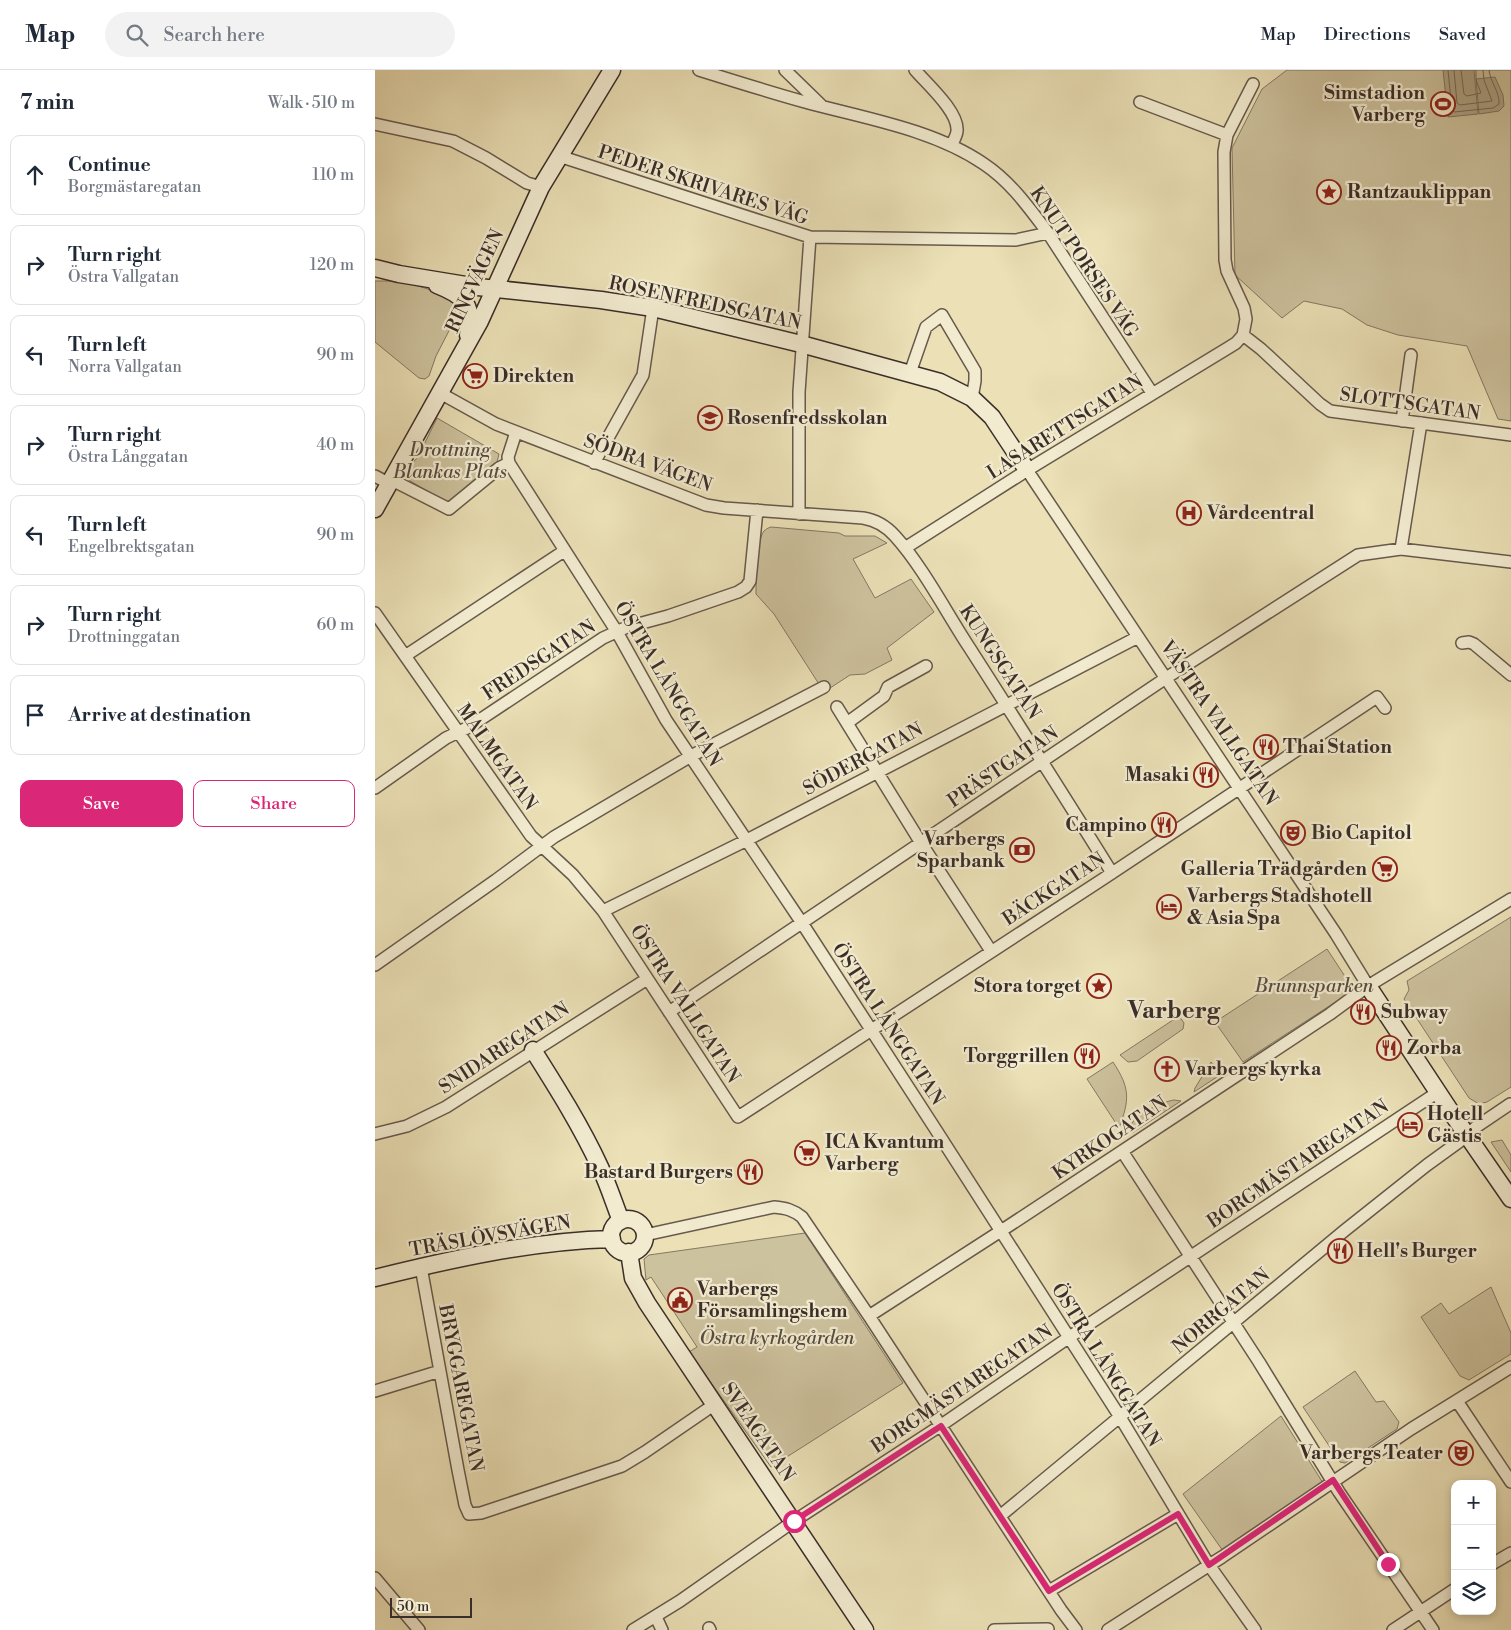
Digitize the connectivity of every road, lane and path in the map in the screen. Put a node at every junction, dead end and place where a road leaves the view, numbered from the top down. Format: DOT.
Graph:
graph roads {
  1 [pos="612,70"];
  2 [pos="699,70"];
  3 [pos="785,70"];
  4 [pos="915,70"];
  5 [pos="1253,84"];
  6 [pos="1140,102"];
  7 [pos="822,106"];
  8 [pos="375,124"];
  9 [pos="1227,135"];
  10 [pos="952,145"];
  11 [pos="559,156"];
  12 [pos="541,187"];
  13 [pos="1048,233"];
  14 [pos="810,238"];
  15 [pos="375,268"];
  16 [pos="399,274"];
  17 [pos="496,288"];
  18 [pos="653,308"];
  19 [pos="1243,335"];
  20 [pos="801,344"];
  21 [pos="465,348"];
  22 [pos="1411,355"];
  23 [pos="910,373"];
  24 [pos="440,393"];
  25 [pos="1152,393"];
  26 [pos="972,398"];
  27 [pos="1402,421"];
  28 [pos="1421,424"];
  29 [pos="516,432"];
  30 [pos="1511,435"];
  31 [pos="509,463"];
  32 [pos="594,463"];
  33 [pos="1027,470"];
  34 [pos="375,476"];
  35 [pos="391,482"];
  36 [pos="375,509"];
  37 [pos="757,510"];
  38 [pos="799,514"];
  39 [pos="905,548"];
  40 [pos="1401,548"];
  41 [pos="564,551"];
  42 [pos="1511,562"];
  43 [pos="375,613"];
  44 [pos="617,632"];
  45 [pos="1138,637"];
  46 [pos="1462,643"];
  47 [pos="405,656"];
  48 [pos="926,666"];
  49 [pos="1511,675"];
  50 [pos="1166,678"];
  51 [pos="824,687"];
  52 [pos="1006,705"];
  53 [pos="837,707"];
  54 [pos="1385,708"];
  55 [pos="847,723"];
  56 [pos="458,732"];
  57 [pos="691,756"];
  58 [pos="1043,762"];
  59 [pos="877,772"];
  60 [pos="375,788"];
  61 [pos="1239,788"];
  62 [pos="745,841"];
  63 [pos="921,843"];
  64 [pos="541,847"];
  65 [pos="1112,873"];
  66 [pos="1511,899"];
  67 [pos="603,911"];
  68 [pos="802,923"];
  69 [pos="991,951"];
  70 [pos="375,965"];
  71 [pos="647,979"];
  72 [pos="1369,986"];
  73 [pos="669,1012"];
  74 [pos="871,1030"];
  75 [pos="533,1050"];
  76 [pos="1438,1092"];
  77 [pos="1510,1104"];
  78 [pos="738,1117"];
  79 [pos="375,1134"];
  80 [pos="1467,1136"];
  81 [pos="1122,1151"];
  82 [pos="1511,1199"];
  83 [pos="621,1221"];
  84 [pos="1001,1231"];
  85 [pos="645,1235"];
  86 [pos="612,1239"];
  87 [pos="629,1252"];
  88 [pos="1190,1257"];
  89 [pos="421,1267"];
  90 [pos="375,1278"];
  91 [pos="869,1316"];
  92 [pos="1234,1323"];
  93 [pos="1069,1338"];
  94 [pos="1511,1367"];
  95 [pos="440,1371"];
  96 [pos="375,1391"];
  97 [pos="1457,1400"];
  98 [pos="715,1404"];
  99 [pos="1119,1417"];
  100 [pos="941,1426"];
  101 [pos="1333,1480"];
  102 [pos="1511,1482"];
  103 [pos="1178,1514"];
  104 [pos="1000,1516"];
  105 [pos="794,1521"];
  106 [pos="1511,1553"];
  107 [pos="1496,1562"];
  108 [pos="1209,1565"];
  109 [pos="375,1578"];
  110 [pos="1049,1591"];
  111 [pos="1451,1592"];
  112 [pos="1421,1612"];
  113 [pos="655,1617"];
  114 [pos="1049,1629"];
  115 [pos="419,1630"];
  116 [pos="633,1630"];
  117 [pos="662,1630"];
  118 [pos="865,1630"];
  119 [pos="994,1630"];
  120 [pos="1076,1630"];
  121 [pos="1109,1630"];
  122 [pos="1255,1630"];
  123 [pos="1393,1630"];
  124 [pos="1433,1630"];
  1 -- 11 [label="street, RINGVÄGEN"];
  2 -- 7 [label="street, KNUT PORSES VÄG"];
  3 -- 7 [label="street"];
  4 -- 10 [label="street"];
  5 -- 9 [label="street"];
  6 -- 9 [label="street"];
  7 -- 10 [label="street, KNUT PORSES VÄG"];
  8 -- 12 [label="street"];
  9 -- 19 [label="street"];
  10 -- 13 [label="street, KNUT PORSES VÄG"];
  11 -- 12 [label="street, RINGVÄGEN"];
  11 -- 14 [label="street, PEDER SKRIVARES VÄG"];
  12 -- 17 [label="street, RINGVÄGEN"];
  13 -- 14 [label="street, PEDER SKRIVARES VÄG"];
  13 -- 25 [label="street, KNUT PORSES VÄG"];
  14 -- 20 [label="street"];
  15 -- 16 [label="street, ROSENFREDSGATAN"];
  16 -- 17 [label="street, ROSENFREDSGATAN"];
  16 -- 21 [label="street, ROSENFREDSGATAN"];
  17 -- 18 [label="street, ROSENFREDSGATAN"];
  17 -- 21 [label="street, RINGVÄGEN"];
  18 -- 20 [label="street, ROSENFREDSGATAN"];
  18 -- 32 [label="street"];
  19 -- 25 [label="street, LASARETTSGATAN"];
  19 -- 27 [label="street, SLOTTSGATAN"];
  20 -- 23 [label="street, ROSENFREDSGATAN"];
  20 -- 38 [label="street"];
  21 -- 24 [label="street, RINGVÄGEN"];
  22 -- 27 [label="street"];
  23 -- 26 [label="street, ROSENFREDSGATAN"];
  23 -- 26 [label="street"];
  24 -- 29 [label="street, SÖDRA VÄGEN"];
  24 -- 35 [label="street, RINGVÄGEN"];
  25 -- 33 [label="street, LASARETTSGATAN"];
  26 -- 33 [label="street, VÄSTRA VALLGATAN"];
  27 -- 28 [label="street, SLOTTSGATAN"];
  28 -- 30 [label="street, SLOTTSGATAN"];
  28 -- 40 [label="street"];
  29 -- 31 [label="street"];
  29 -- 32 [label="street, SÖDRA VÄGEN"];
  31 -- 35 [label="street"];
  31 -- 41 [label="street, ÖSTRA LÅNGGATAN"];
  32 -- 37 [label="street, SÖDRA VÄGEN"];
  33 -- 39 [label="street, LASARETTSGATAN"];
  33 -- 45 [label="street, VÄSTRA VALLGATAN"];
  34 -- 35 [label="street"];
  35 -- 36 [label="street, RINGVÄGEN"];
  37 -- 38 [label="street, SÖDRA VÄGEN"];
  37 -- 44 [label="street, FREDSGATAN"];
  38 -- 39 [label="street, SÖDRA VÄGEN"];
  39 -- 52 [label="street, KUNGSGATAN"];
  40 -- 42 [label="street"];
  40 -- 50 [label="street, PRÄSTGATAN"];
  41 -- 44 [label="street, ÖSTRA LÅNGGATAN"];
  41 -- 47 [label="street"];
  43 -- 47 [label="street, MALMGATAN"];
  44 -- 56 [label="street, FREDSGATAN"];
  44 -- 57 [label="street, ÖSTRA LÅNGGATAN"];
  45 -- 50 [label="street, VÄSTRA VALLGATAN"];
  45 -- 52 [label="street, SÖDERGATAN"];
  46 -- 49 [label="street"];
  47 -- 56 [label="street, MALMGATAN"];
  48 -- 55 [label="street"];
  50 -- 58 [label="street, PRÄSTGATAN"];
  50 -- 61 [label="street, VÄSTRA VALLGATAN"];
  51 -- 57 [label="street"];
  52 -- 58 [label="street, KUNGSGATAN"];
  52 -- 59 [label="street, SÖDERGATAN"];
  53 -- 55 [label="street"];
  54 -- 61 [label="street, BÄCKGATAN"];
  55 -- 59 [label="street"];
  56 -- 60 [label="street, FREDSGATAN"];
  56 -- 64 [label="street, MALMGATAN"];
  57 -- 62 [label="street, ÖSTRA LÅNGGATAN"];
  57 -- 64 [label="street"];
  58 -- 63 [label="street, PRÄSTGATAN"];
  58 -- 65 [label="street, KUNGSGATAN"];
  59 -- 62 [label="street, SÖDERGATAN"];
  59 -- 63 [label="street"];
  61 -- 65 [label="street, BÄCKGATAN"];
  61 -- 72 [label="street, VÄSTRA VALLGATAN"];
  62 -- 67 [label="street, SÖDERGATAN"];
  62 -- 68 [label="street, ÖSTRA LÅNGGATAN"];
  63 -- 68 [label="street, PRÄSTGATAN"];
  63 -- 69 [label="street"];
  64 -- 67 [label="street, MALMGATAN"];
  64 -- 70 [label="street"];
  65 -- 69 [label="street, BÄCKGATAN"];
  66 -- 72 [label="street, KYRKOGATAN"];
  67 -- 71 [label="street, ÖSTRA VALLGATAN"];
  68 -- 73 [label="street, PRÄSTGATAN"];
  68 -- 74 [label="street, ÖSTRA LÅNGGATAN"];
  69 -- 74 [label="street, BÄCKGATAN"];
  71 -- 73 [label="street, ÖSTRA VALLGATAN"];
  71 -- 75 [label="street, SNIDAREGATAN"];
  72 -- 76 [label="street, VÄSTRA VALLGATAN"];
  72 -- 81 [label="street, KYRKOGATAN"];
  73 -- 78 [label="street, ÖSTRA VALLGATAN"];
  74 -- 78 [label="street, BÄCKGATAN"];
  74 -- 84 [label="street, ÖSTRA LÅNGGATAN"];
  75 -- 79 [label="street, SNIDAREGATAN"];
  75 -- 83 [label="street"];
  76 -- 80 [label="street, VÄSTRA VALLGATAN"];
  76 -- 88 [label="street, BORGMÄSTAREGATAN"];
  77 -- 80 [label="street, NORRGATAN"];
  80 -- 82 [label="street, VÄSTRA VALLGATAN"];
  80 -- 92 [label="street, NORRGATAN"];
  81 -- 84 [label="street, KYRKOGATAN"];
  81 -- 88 [label="street"];
  83 -- 85 [label="street"];
  83 -- 86 [label="street"];
  84 -- 91 [label="street, KYRKOGATAN"];
  84 -- 93 [label="street, ÖSTRA LÅNGGATAN"];
  85 -- 87 [label="street"];
  85 -- 91 [label="street"];
  86 -- 87 [label="street"];
  86 -- 89 [label="street, TRÄSLÖVSVÄGEN"];
  87 -- 98 [label="street, SVEAGATAN"];
  88 -- 92 [label="street"];
  88 -- 93 [label="street, BORGMÄSTAREGATAN"];
  89 -- 90 [label="street, TRÄSLÖVSVÄGEN"];
  89 -- 95 [label="street, BRYGGAREGATAN"];
  91 -- 100 [label="street"];
  92 -- 99 [label="street, NORRGATAN"];
  92 -- 101 [label="street"];
  93 -- 99 [label="street, ÖSTRA LÅNGGATAN"];
  93 -- 100 [label="street, BORGMÄSTAREGATAN"];
  94 -- 97 [label="street"];
  95 -- 96 [label="street"];
  95 -- 98 [label="street, BRYGGAREGATAN"];
  97 -- 101 [label="street"];
  97 -- 102 [label="street"];
  98 -- 105 [label="street, SVEAGATAN"];
  99 -- 103 [label="street, ÖSTRA LÅNGGATAN"];
  99 -- 104 [label="street, NORRGATAN"];
  100 -- 104 [label="street"];
  100 -- 105 [label="street, BORGMÄSTAREGATAN"];
  101 -- 108 [label="street"];
  101 -- 112 [label="street"];
  103 -- 108 [label="street, ÖSTRA LÅNGGATAN"];
  103 -- 110 [label="street"];
  104 -- 110 [label="street"];
  105 -- 113 [label="street, BORGMÄSTAREGATAN"];
  105 -- 118 [label="street, SVEAGATAN"];
  106 -- 107 [label="street"];
  108 -- 121 [label="street"];
  108 -- 122 [label="street, ÖSTRA LÅNGGATAN"];
  109 -- 115 [label="street"];
  110 -- 120 [label="street"];
  111 -- 112 [label="street"];
  112 -- 123 [label="street"];
  112 -- 124 [label="street"];
  113 -- 116 [label="street, BORGMÄSTAREGATAN"];
  113 -- 117 [label="street"];
  114 -- 119 [label="street"];
}
